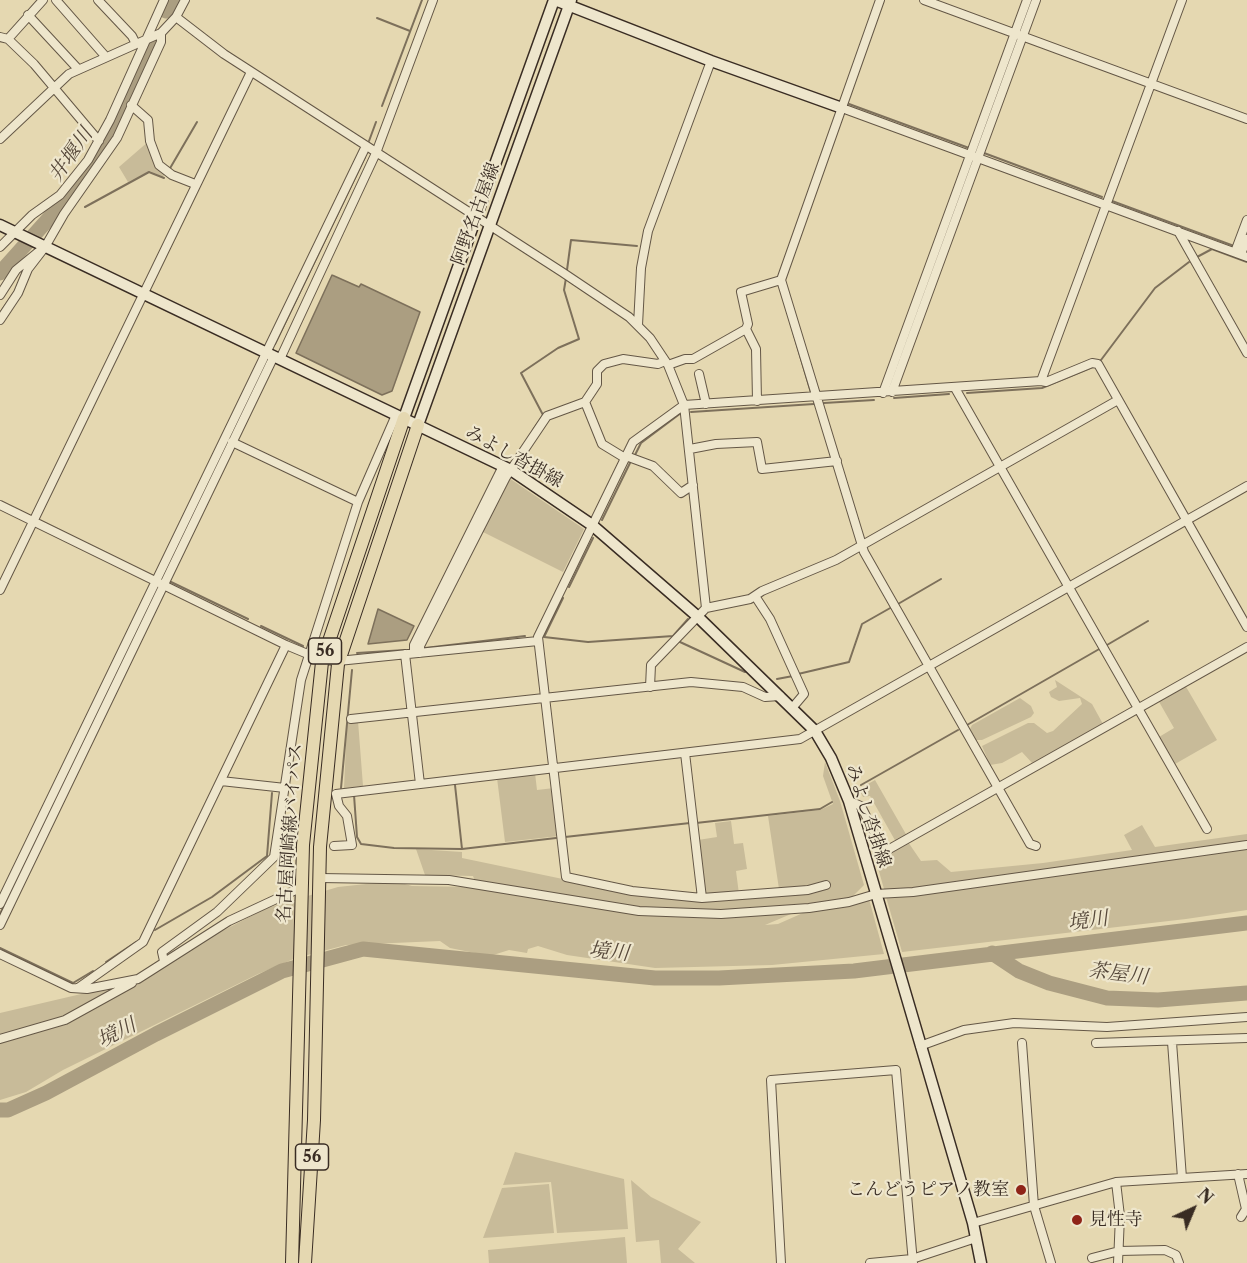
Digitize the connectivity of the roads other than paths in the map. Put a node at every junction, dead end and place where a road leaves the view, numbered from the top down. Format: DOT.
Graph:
graph roads {
  1 [pos="43,0"];
  2 [pos="57,0"];
  3 [pos="98,0"];
  4 [pos="164,0"];
  5 [pos="185,0"];
  6 [pos="433,0"];
  7 [pos="555,0"];
  8 [pos="880,0"];
  9 [pos="924,0"];
  10 [pos="1027,0"];
  11 [pos="1036,0"];
  12 [pos="1182,0"];
  13 [pos="570,3"];
  14 [pos="28,15"];
  15 [pos="176,17"];
  16 [pos="161,33"];
  17 [pos="1019,34"];
  18 [pos="4,38"];
  19 [pos="145,40"];
  20 [pos="136,44"];
  21 [pos="106,57"];
  22 [pos="711,61"];
  23 [pos="78,69"];
  24 [pos="251,72"];
  25 [pos="1151,84"];
  26 [pos="54,88"];
  27 [pos="131,105"];
  28 [pos="842,108"];
  29 [pos="1247,119"];
  30 [pos="0,140"];
  31 [pos="99,141"];
  32 [pos="366,146"];
  33 [pos="376,153"];
  34 [pos="974,156"];
  35 [pos="195,184"];
  36 [pos="1106,203"];
  37 [pos="475,216"];
  38 [pos="1247,220"];
  39 [pos="0,225"];
  40 [pos="489,225"];
  41 [pos="1178,231"];
  42 [pos="16,232"];
  43 [pos="1247,239"];
  44 [pos="44,246"];
  45 [pos="0,247"];
  46 [pos="1241,254"];
  47 [pos="781,280"];
  48 [pos="142,292"];
  49 [pos="0,295"];
  50 [pos="0,320"];
  51 [pos="638,325"];
  52 [pos="746,329"];
  53 [pos="1247,353"];
  54 [pos="273,356"];
  55 [pos="666,363"];
  56 [pos="699,374"];
  57 [pos="1041,381"];
  58 [pos="955,388"];
  59 [pos="887,392"];
  60 [pos="818,397"];
  61 [pos="1118,400"];
  62 [pos="757,401"];
  63 [pos="585,402"];
  64 [pos="706,404"];
  65 [pos="684,405"];
  66 [pos="400,416"];
  67 [pos="418,425"];
  68 [pos="232,442"];
  69 [pos="690,449"];
  70 [pos="626,457"];
  71 [pos="837,460"];
  72 [pos="999,466"];
  73 [pos="507,468"];
  74 [pos="693,485"];
  75 [pos="1247,486"];
  76 [pos="358,502"];
  77 [pos="0,505"];
  78 [pos="34,520"];
  79 [pos="1186,520"];
  80 [pos="592,525"];
  81 [pos="862,544"];
  82 [pos="160,583"];
  83 [pos="1069,587"];
  84 [pos="0,590"];
  85 [pos="755,596"];
  86 [pos="706,608"];
  87 [pos="697,616"];
  88 [pos="1247,627"];
  89 [pos="538,641"];
  90 [pos="286,645"];
  91 [pos="1247,647"];
  92 [pos="413,654"];
  93 [pos="309,655"];
  94 [pos="322,660"];
  95 [pos="338,661"];
  96 [pos="929,667"];
  97 [pos="650,687"];
  98 [pos="782,696"];
  99 [pos="545,698"];
  100 [pos="793,707"];
  101 [pos="1138,709"];
  102 [pos="411,713"];
  103 [pos="351,719"];
  104 [pos="815,731"];
  105 [pos="685,753"];
  106 [pos="553,769"];
  107 [pos="221,781"];
  108 [pos="420,784"];
  109 [pos="285,788"];
  110 [pos="998,788"];
  111 [pos="849,801"];
  112 [pos="1207,829"];
  113 [pos="276,844"];
  114 [pos="292,845"];
  115 [pos="1247,845"];
  116 [pos="334,846"];
  117 [pos="1036,846"];
  118 [pos="320,879"];
  119 [pos="826,885"];
  120 [pos="302,891"];
  121 [pos="876,894"];
  122 [pos="702,898"];
  123 [pos="0,904"];
  124 [pos="0,925"];
  125 [pos="0,954"];
  126 [pos="164,961"];
  127 [pos="138,979"];
  128 [pos="78,988"];
  129 [pos="1247,1017"];
  130 [pos="1247,1038"];
  131 [pos="0,1039"];
  132 [pos="919,1042"];
  133 [pos="1172,1042"];
  134 [pos="1022,1043"];
  135 [pos="1096,1043"];
  136 [pos="1243,1174"];
  137 [pos="1182,1178"];
  138 [pos="1116,1182"];
  139 [pos="1034,1206"];
  140 [pos="1241,1217"];
  141 [pos="972,1223"];
  142 [pos="976,1238"];
  143 [pos="1119,1251"];
  144 [pos="1092,1258"];
  145 [pos="913,1261"];
  146 [pos="292,1263"];
  147 [pos="305,1263"];
  148 [pos="782,1263"];
  149 [pos="870,1263"];
  150 [pos="981,1263"];
  151 [pos="1052,1263"];
  152 [pos="1118,1263"];
  153 [pos="1179,1263"];
  1 -- 14 [label="street"];
  2 -- 21 [label="street"];
  3 -- 20 [label="street"];
  4 -- 19 [label="street"];
  5 -- 15 [label="street"];
  6 -- 33 [label="street"];
  7 -- 13 [label="main road"];
  7 -- 37 [label="main road, 阿野名古屋線"];
  8 -- 28 [label="street"];
  9 -- 17 [label="street"];
  10 -- 17 [label="street"];
  11 -- 17 [label="street"];
  12 -- 25 [label="street"];
  13 -- 22 [label="main road"];
  13 -- 40 [label="main road, 阿野名古屋線"];
  14 -- 18 [label="street"];
  14 -- 23 [label="street"];
  15 -- 16 [label="street"];
  15 -- 24 [label="street"];
  16 -- 19 [label="street"];
  16 -- 27 [label="street"];
  17 -- 25 [label="street"];
  17 -- 34 [label="street"];
  18 -- 26 [label="street"];
  19 -- 20 [label="street"];
  19 -- 31 [label="street"];
  20 -- 21 [label="street"];
  21 -- 23 [label="street"];
  22 -- 28 [label="main road"];
  22 -- 51 [label="street"];
  23 -- 26 [label="street"];
  24 -- 32 [label="street"];
  24 -- 35 [label="street"];
  25 -- 29 [label="street"];
  25 -- 36 [label="street"];
  26 -- 30 [label="street"];
  26 -- 31 [label="street"];
  27 -- 35 [label="street"];
  27 -- 44 [label="street"];
  28 -- 34 [label="street"];
  28 -- 47 [label="street"];
  31 -- 42 [label="street"];
  32 -- 33 [label="street"];
  32 -- 54 [label="street"];
  33 -- 37 [label="street"];
  33 -- 54 [label="street"];
  34 -- 36 [label="street"];
  34 -- 59 [label="street"];
  35 -- 48 [label="street"];
  36 -- 41 [label="street"];
  36 -- 57 [label="street"];
  37 -- 40 [label="street"];
  37 -- 66 [label="main road, 阿野名古屋線"];
  38 -- 46 [label="street"];
  39 -- 42 [label="main road"];
  40 -- 51 [label="street"];
  40 -- 67 [label="main road, 阿野名古屋線"];
  41 -- 46 [label="street"];
  41 -- 53 [label="street"];
  42 -- 44 [label="main road"];
  42 -- 45 [label="street"];
  43 -- 46 [label="street"];
  44 -- 48 [label="main road"];
  44 -- 49 [label="street"];
  44 -- 50 [label="street"];
  47 -- 52 [label="street"];
  47 -- 60 [label="street"];
  48 -- 54 [label="main road"];
  48 -- 78 [label="street"];
  51 -- 55 [label="street"];
  52 -- 55 [label="street"];
  52 -- 62 [label="street"];
  54 -- 66 [label="main road"];
  54 -- 68 [label="street"];
  54 -- 82 [label="street"];
  55 -- 63 [label="street"];
  55 -- 65 [label="street"];
  56 -- 64 [label="street"];
  57 -- 58 [label="street"];
  57 -- 61 [label="street"];
  58 -- 59 [label="street"];
  58 -- 72 [label="street"];
  59 -- 60 [label="street"];
  60 -- 62 [label="street"];
  60 -- 71 [label="street"];
  61 -- 72 [label="street"];
  61 -- 79 [label="street"];
  62 -- 64 [label="street"];
  63 -- 70 [label="street"];
  63 -- 73 [label="street"];
  64 -- 65 [label="street"];
  65 -- 69 [label="street"];
  65 -- 70 [label="street"];
  66 -- 67 [label="main road"];
  66 -- 76 [label="street"];
  66 -- 94 [label="main road, 名古屋岡崎線バイパス / 56"];
  67 -- 73 [label="main road, みよし沓掛線"];
  67 -- 95 [label="main road, 名古屋岡崎線バイパス / 56"];
  68 -- 76 [label="street"];
  68 -- 82 [label="street"];
  69 -- 71 [label="street"];
  69 -- 74 [label="street"];
  70 -- 74 [label="street"];
  70 -- 80 [label="street"];
  71 -- 81 [label="street"];
  72 -- 81 [label="street"];
  72 -- 83 [label="street"];
  73 -- 80 [label="main road, みよし沓掛線"];
  73 -- 92 [label="street"];
  74 -- 86 [label="street"];
  75 -- 79 [label="street"];
  76 -- 93 [label="street"];
  77 -- 78 [label="street"];
  78 -- 82 [label="street"];
  78 -- 84 [label="street"];
  79 -- 83 [label="street"];
  79 -- 88 [label="street"];
  80 -- 87 [label="main road, みよし沓掛線"];
  80 -- 89 [label="street"];
  81 -- 85 [label="street"];
  81 -- 96 [label="street"];
  82 -- 90 [label="street"];
  82 -- 123 [label="street"];
  82 -- 124 [label="street"];
  83 -- 96 [label="street"];
  83 -- 101 [label="street"];
  85 -- 86 [label="street"];
  85 -- 100 [label="street"];
  86 -- 87 [label="street"];
  87 -- 97 [label="street"];
  87 -- 98 [label="main road, みよし沓掛線"];
  89 -- 92 [label="street"];
  89 -- 99 [label="street"];
  90 -- 93 [label="street"];
  90 -- 107 [label="street"];
  91 -- 101 [label="street"];
  92 -- 95 [label="street"];
  92 -- 102 [label="street"];
  93 -- 94 [label="street"];
  93 -- 109 [label="street"];
  94 -- 95 [label="street"];
  94 -- 120 [label="main road, 名古屋岡崎線バイパス / 56"];
  95 -- 118 [label="main road, 名古屋岡崎線バイパス / 56"];
  96 -- 104 [label="street"];
  96 -- 110 [label="street"];
  97 -- 98 [label="street"];
  97 -- 99 [label="street"];
  98 -- 100 [label="main road, みよし沓掛線"];
  99 -- 102 [label="street"];
  99 -- 106 [label="street"];
  100 -- 104 [label="main road, みよし沓掛線"];
  101 -- 110 [label="street"];
  101 -- 112 [label="street"];
  102 -- 103 [label="street"];
  102 -- 108 [label="street"];
  104 -- 105 [label="street"];
  104 -- 111 [label="main road, みよし沓掛線"];
  105 -- 106 [label="street"];
  105 -- 122 [label="street"];
  106 -- 108 [label="street"];
  106 -- 122 [label="street"];
  107 -- 109 [label="street"];
  107 -- 128 [label="street"];
  108 -- 116 [label="street"];
  109 -- 113 [label="street"];
  110 -- 111 [label="street"];
  110 -- 117 [label="street"];
  111 -- 121 [label="main road, みよし沓掛線"];
  113 -- 114 [label="street"];
  113 -- 126 [label="street"];
  115 -- 121 [label="street"];
  118 -- 121 [label="street"];
  118 -- 147 [label="main road, 名古屋岡崎線バイパス / 56"];
  119 -- 122 [label="street"];
  120 -- 126 [label="street"];
  120 -- 146 [label="main road, 名古屋岡崎線バイパス / 56"];
  121 -- 132 [label="main road, みよし沓掛線"];
  125 -- 128 [label="street"];
  126 -- 127 [label="street"];
  127 -- 128 [label="street"];
  127 -- 131 [label="street"];
  129 -- 132 [label="street"];
  130 -- 133 [label="street"];
  132 -- 141 [label="main road, みよし沓掛線"];
  133 -- 135 [label="street"];
  133 -- 137 [label="street"];
  134 -- 139 [label="street"];
  136 -- 137 [label="street"];
  136 -- 140 [label="street"];
  137 -- 138 [label="street"];
  138 -- 139 [label="street"];
  138 -- 143 [label="street"];
  139 -- 141 [label="street"];
  139 -- 151 [label="street"];
  141 -- 142 [label="main road, みよし沓掛線"];
  142 -- 145 [label="street"];
  142 -- 150 [label="main road, みよし沓掛線"];
  143 -- 144 [label="street"];
  143 -- 152 [label="street"];
  143 -- 153 [label="street"];
  145 -- 148 [label="street"];
  145 -- 149 [label="street"];
}
